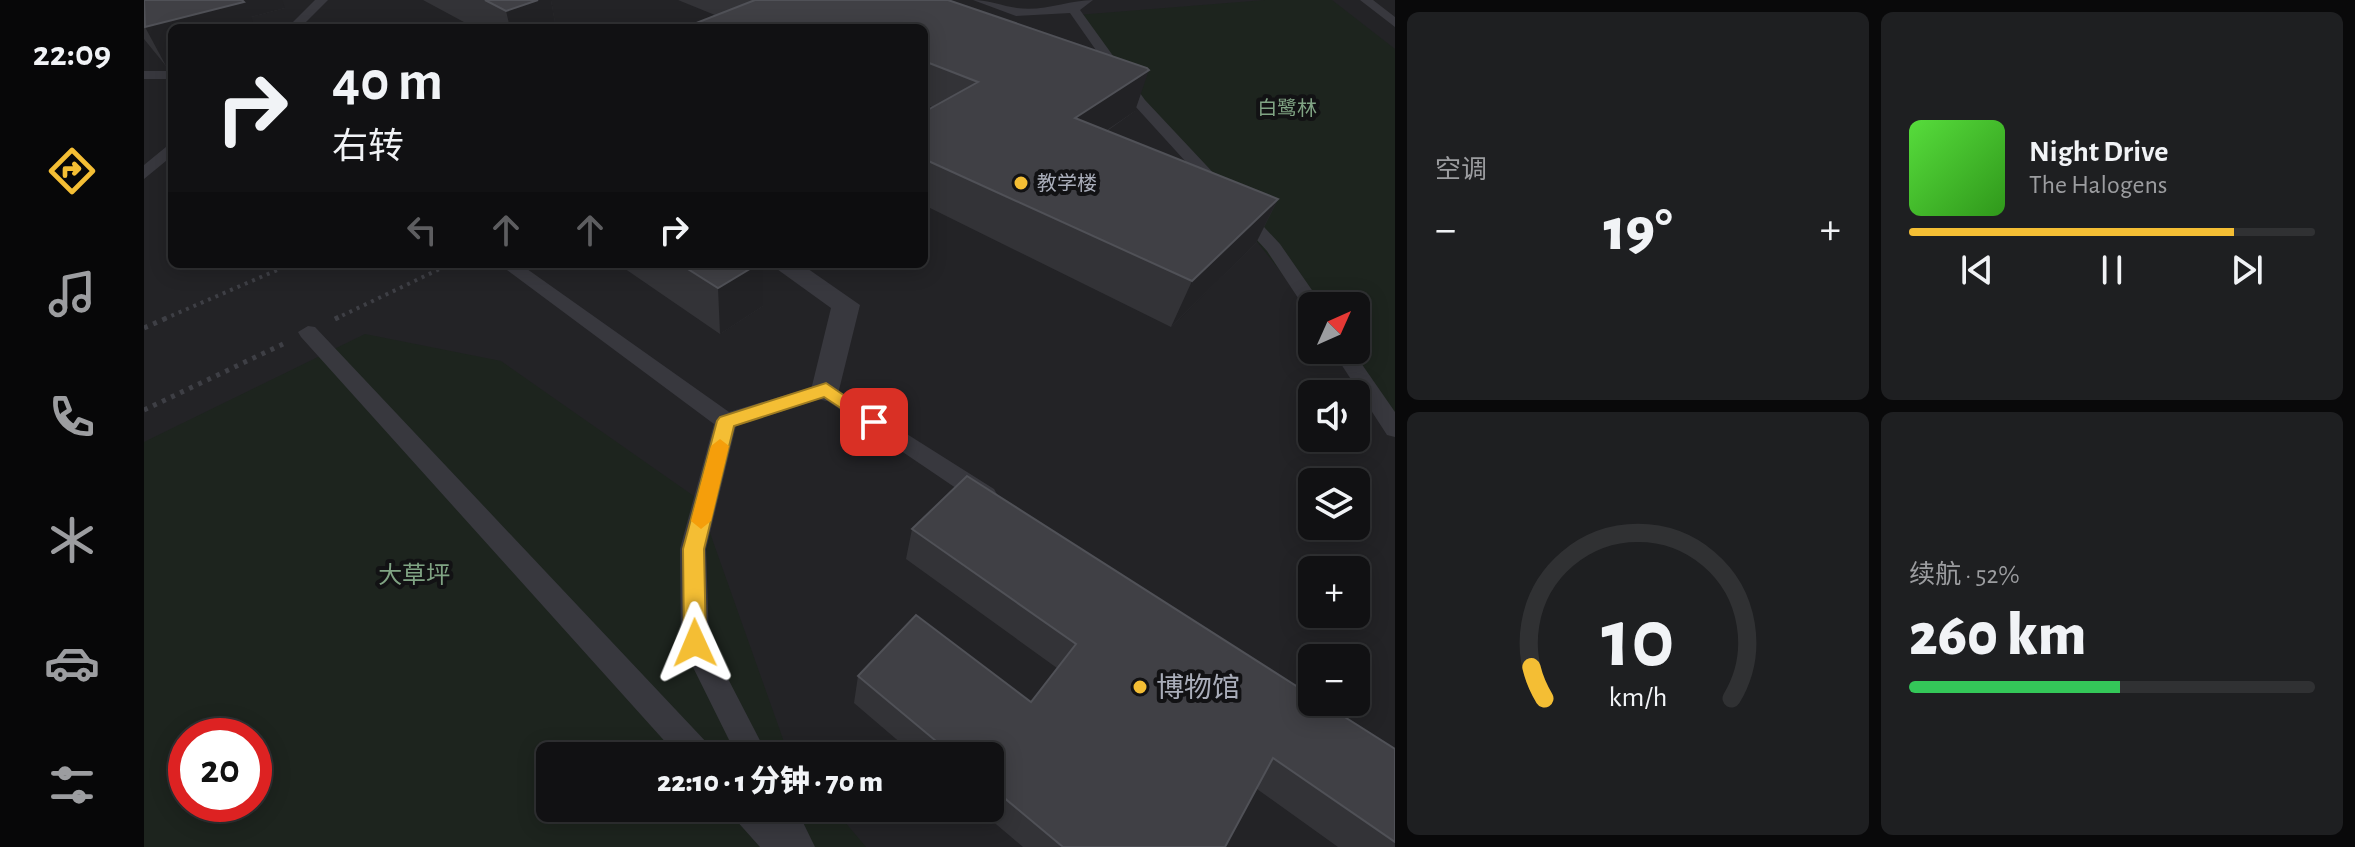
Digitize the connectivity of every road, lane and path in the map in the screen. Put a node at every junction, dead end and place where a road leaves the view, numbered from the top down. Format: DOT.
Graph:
graph roads {
  1 [pos="322,0"];
  2 [pos="979,0"];
  3 [pos="1087,0"];
  4 [pos="1366,0"];
  5 [pos="1073,9"];
  6 [pos="1016,12"];
  7 [pos="1395,23"];
  8 [pos="297,24"];
  9 [pos="1009,29"];
  10 [pos="144,75"];
  11 [pos="168,75"];
  12 [pos="1110,92"];
  13 [pos="1140,103"];
  14 [pos="168,151"];
  15 [pos="144,174"];
  16 [pos="282,268"];
  17 [pos="514,268"];
  18 [pos="789,268"];
  19 [pos="1304,292"];
  20 [pos="144,328"];
  21 [pos="308,332"];
  22 [pos="1351,364"];
  23 [pos="826,390"];
  24 [pos="726,421"];
  25 [pos="1395,429"];
  26 [pos="1008,511"];
  27 [pos="685,742"];
  28 [pos="746,742"];
  29 [pos="759,822"];
  30 [pos="786,822"];
  31 [pos="782,847"];
  32 [pos="799,847"];
  1 -- 8 [label="lane"];
  2 -- 6 [label="lane"];
  3 -- 5 [label="lane"];
  4 -- 7 [label="lane"];
  5 -- 6 [label="lane"];
  5 -- 13 [label="lane"];
  6 -- 9 [label="lane"];
  10 -- 11 [label="lane"];
  12 -- 13 [label="lane"];
  13 -- 19 [label="lane"];
  14 -- 15 [label="lane"];
  16 -- 20 [label="path"];
  17 -- 24 [label="lane"];
  18 -- 23 [label="street"];
  21 -- 27 [label="lane"];
  22 -- 25 [label="lane"];
  23 -- 24 [label="lane"];
  23 -- 26 [label="lane"];
  24 -- 28 [label="lane"];
  29 -- 31 [label="lane"];
  30 -- 32 [label="lane"];
}
